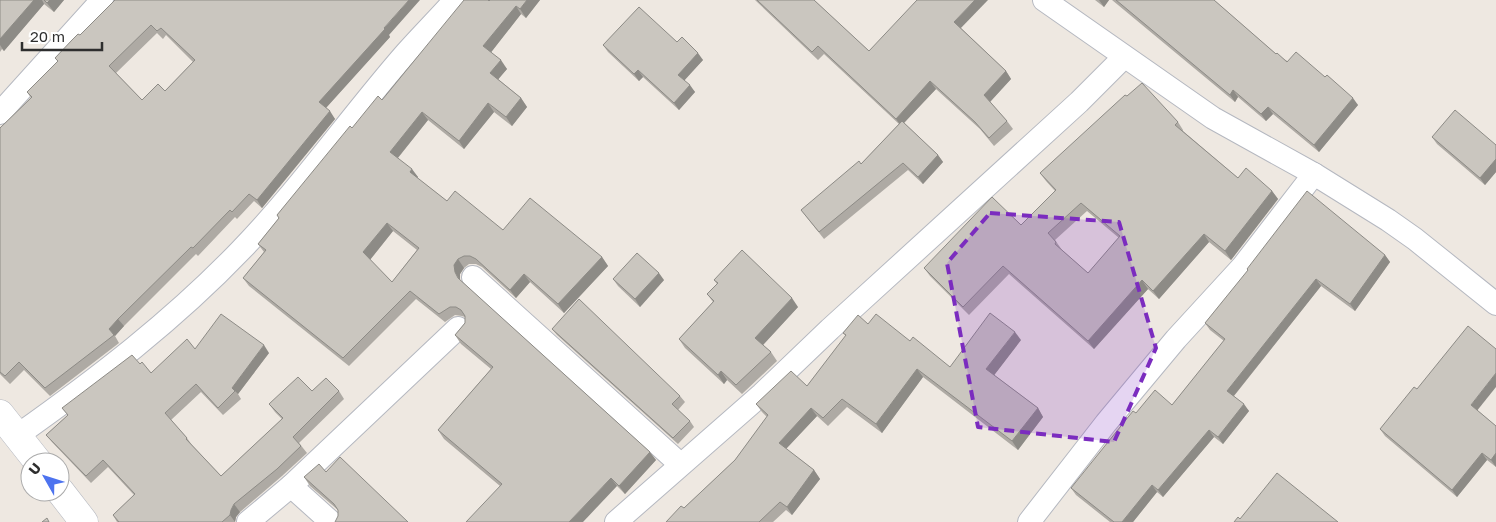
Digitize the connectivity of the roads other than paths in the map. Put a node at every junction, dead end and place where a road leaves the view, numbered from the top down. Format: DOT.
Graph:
graph roads {
  1 [pos="102,0"];
  2 [pos="455,0"];
  3 [pos="1044,0"];
  4 [pos="1124,57"];
  5 [pos="0,113"];
  6 [pos="1314,174"];
  7 [pos="473,277"];
  8 [pos="1496,304"];
  9 [pos="458,328"];
  10 [pos="0,414"];
  11 [pos="18,435"];
  12 [pos="31,452"];
  13 [pos="680,464"];
  14 [pos="291,486"];
  15 [pos="69,502"];
  16 [pos="84,522"];
  17 [pos="248,522"];
  18 [pos="331,522"];
  19 [pos="616,522"];
  20 [pos="1029,522"];
  1 -- 5 [label="street"];
  2 -- 11 [label="street"];
  3 -- 4 [label="street"];
  4 -- 6 [label="street"];
  4 -- 13 [label="street"];
  6 -- 8 [label="street"];
  6 -- 20 [label="street"];
  7 -- 13 [label="street"];
  9 -- 14 [label="street"];
  10 -- 11 [label="main road"];
  11 -- 12 [label="main road"];
  13 -- 19 [label="street"];
  14 -- 17 [label="street"];
  14 -- 18 [label="street"];
  15 -- 16 [label="main road"];
}
